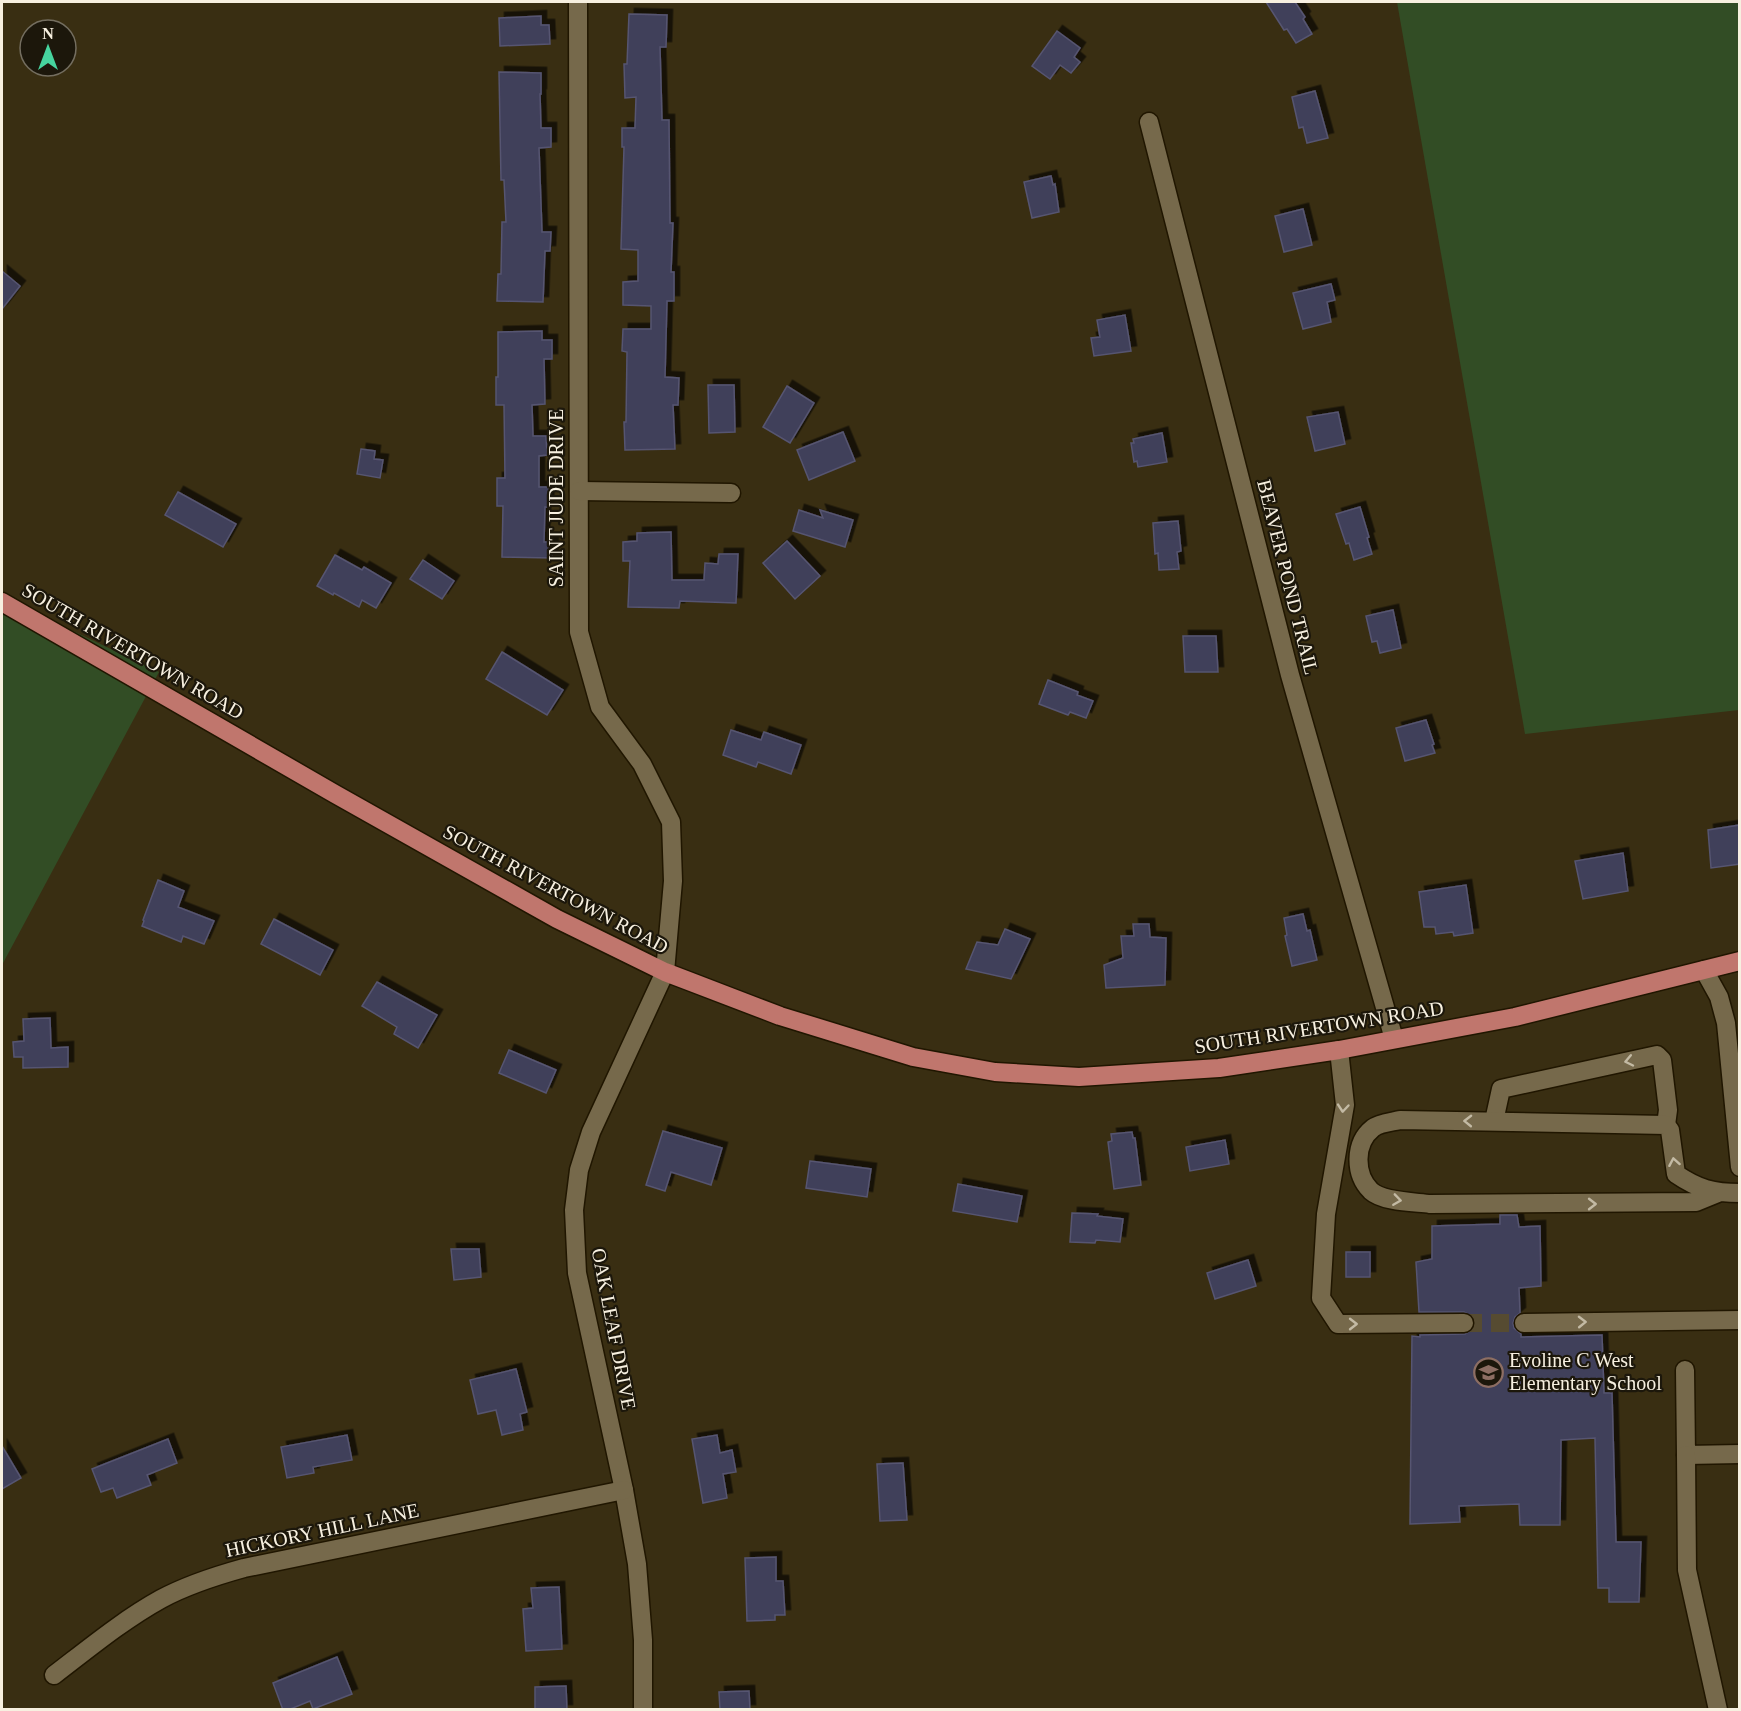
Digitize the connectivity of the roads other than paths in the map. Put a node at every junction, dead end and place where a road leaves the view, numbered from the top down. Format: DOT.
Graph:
graph roads {
  1 [pos="578,2"];
  2 [pos="1149,122"];
  3 [pos="579,491"];
  4 [pos="731,493"];
  5 [pos="2,602"];
  6 [pos="1740,962"];
  7 [pos="1704,970"];
  8 [pos="665,972"];
  9 [pos="1394,1040"];
  10 [pos="1339,1050"];
  11 [pos="1494,1121"];
  12 [pos="1666,1125"];
  13 [pos="1740,1167"];
  14 [pos="1718,1193"];
  15 [pos="1740,1193"];
  16 [pos="1740,1320"];
  17 [pos="1464,1323"];
  18 [pos="1524,1323"];
  19 [pos="1685,1370"];
  20 [pos="1740,1454"];
  21 [pos="1686,1455"];
  22 [pos="624,1490"];
  23 [pos="54,1675"];
  24 [pos="643,1710"];
  25 [pos="1718,1710"];
  1 -- 3 [label="street, SAINT JUDE DRIVE"];
  2 -- 9 [label="street, BEAVER POND TRAIL"];
  3 -- 4 [label="street"];
  3 -- 8 [label="street, SAINT JUDE DRIVE"];
  5 -- 8 [label="main road, SOUTH RIVERTOWN ROAD"];
  6 -- 7 [label="main road, SOUTH RIVERTOWN ROAD"];
  7 -- 9 [label="main road, SOUTH RIVERTOWN ROAD"];
  7 -- 13 [label="street"];
  8 -- 10 [label="main road, SOUTH RIVERTOWN ROAD"];
  8 -- 22 [label="street, OAK LEAF DRIVE"];
  9 -- 10 [label="main road, SOUTH RIVERTOWN ROAD"];
  10 -- 17 [label="street, one-way"];
  11 -- 12 [label="street"];
  12 -- 11 [label="street, one-way"];
  11 -- 14 [label="street, one-way"];
  14 -- 12 [label="street, one-way"];
  14 -- 15 [label="street"];
  18 -- 16 [label="street, one-way"];
  19 -- 21 [label="street"];
  20 -- 21 [label="street"];
  21 -- 25 [label="street"];
  22 -- 23 [label="street, HICKORY HILL LANE"];
  22 -- 24 [label="street, OAK LEAF DRIVE"];
}
